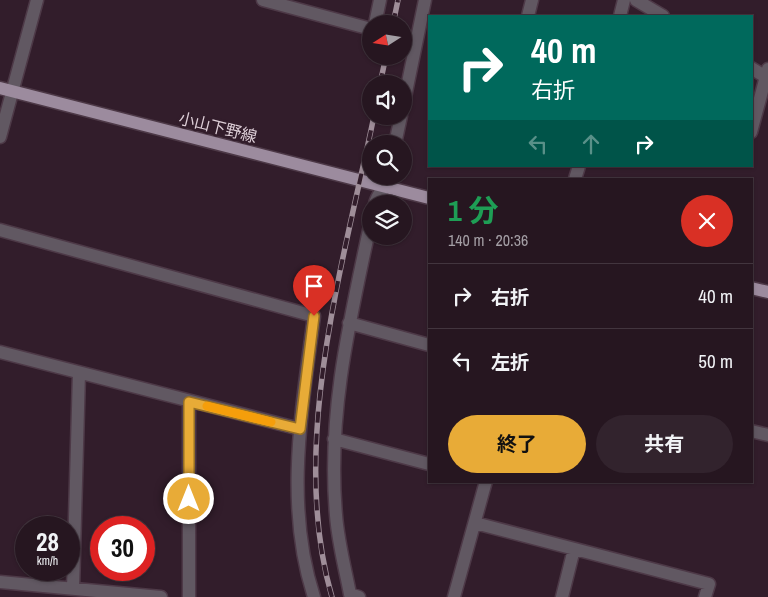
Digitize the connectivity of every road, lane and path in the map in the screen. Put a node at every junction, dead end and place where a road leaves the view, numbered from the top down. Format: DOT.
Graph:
graph roads {
  1 [pos="37,0"];
  2 [pos="262,0"];
  3 [pos="380,0"];
  4 [pos="425,0"];
  5 [pos="532,0"];
  6 [pos="624,0"];
  7 [pos="636,0"];
  8 [pos="377,15"];
  9 [pos="528,15"];
  10 [pos="620,15"];
  11 [pos="661,15"];
  12 [pos="362,27"];
  13 [pos="753,69"];
  14 [pos="767,73"];
  15 [pos="410,75"];
  16 [pos="6,90"];
  17 [pos="753,125"];
  18 [pos="0,137"];
  19 [pos="362,175"];
  20 [pos="398,185"];
  21 [pos="428,198"];
  22 [pos="0,230"];
  23 [pos="366,245"];
  24 [pos="753,288"];
  25 [pos="768,292"];
  26 [pos="349,323"];
  27 [pos="428,344"];
  28 [pos="0,352"];
  29 [pos="79,373"];
  30 [pos="189,402"];
  31 [pos="300,429"];
  32 [pos="753,431"];
  33 [pos="768,435"];
  34 [pos="334,439"];
  35 [pos="428,464"];
  36 [pos="485,483"];
  37 [pos="475,523"];
  38 [pos="574,549"];
  39 [pos="0,582"];
  40 [pos="73,589"];
  41 [pos="161,597"];
  42 [pos="189,597"];
  43 [pos="314,597"];
  44 [pos="359,597"];
  45 [pos="454,597"];
  46 [pos="562,597"];
  47 [pos="705,597"];
  1 -- 16 [label="street"];
  2 -- 12 [label="street"];
  3 -- 8 [label="street"];
  4 -- 15 [label="street"];
  5 -- 9 [label="street"];
  6 -- 10 [label="street"];
  7 -- 11 [label="street"];
  13 -- 14 [label="street"];
  14 -- 17 [label="street"];
  16 -- 18 [label="street"];
  16 -- 19 [label="main road, 小山下野線"];
  20 -- 21 [label="main road, 小山下野線"];
  22 -- 31 [label="street"];
  23 -- 26 [label="street"];
  24 -- 25 [label="main road"];
  26 -- 27 [label="street"];
  26 -- 34 [label="street"];
  28 -- 29 [label="street"];
  29 -- 30 [label="street"];
  29 -- 40 [label="street"];
  30 -- 31 [label="street"];
  30 -- 42 [label="street"];
  31 -- 43 [label="street"];
  32 -- 33 [label="street"];
  34 -- 35 [label="street"];
  34 -- 44 [label="street"];
  36 -- 37 [label="street"];
  37 -- 38 [label="street"];
  37 -- 45 [label="street"];
  38 -- 46 [label="street"];
  38 -- 47 [label="street"];
  39 -- 40 [label="street"];
  40 -- 41 [label="street"];
}
